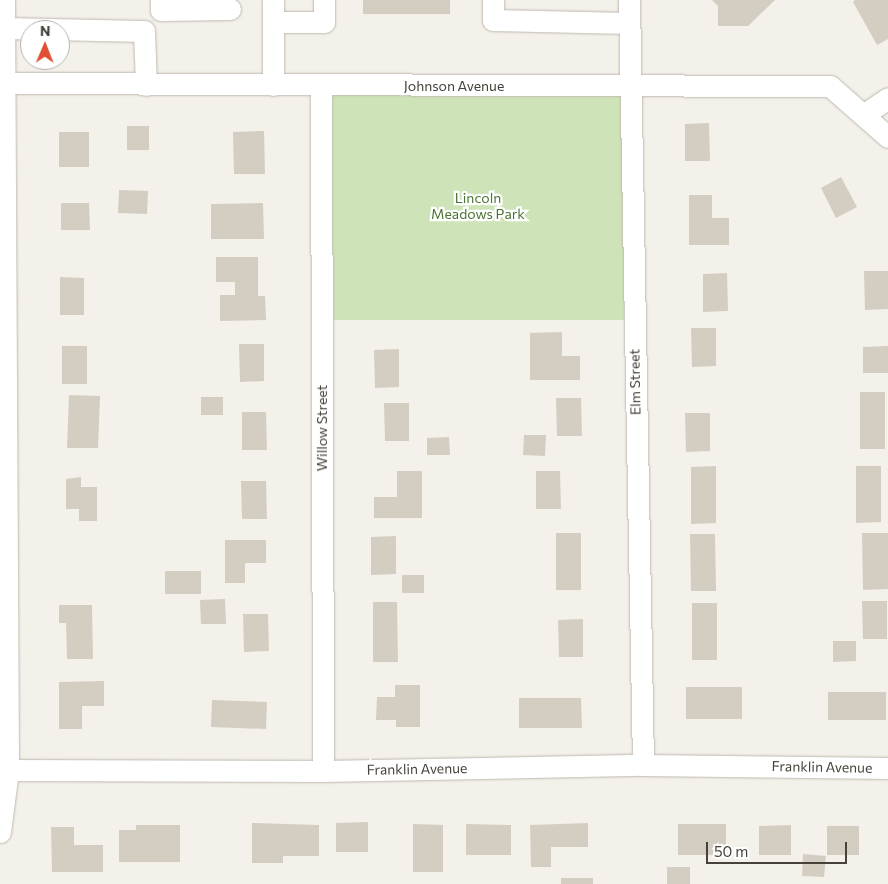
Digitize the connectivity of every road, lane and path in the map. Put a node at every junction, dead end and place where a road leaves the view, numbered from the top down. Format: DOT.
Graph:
graph roads {
  1 [pos="4,0"];
  2 [pos="273,0"];
  3 [pos="324,0"];
  4 [pos="493,0"];
  5 [pos="629,0"];
  6 [pos="161,5"];
  7 [pos="230,9"];
  8 [pos="273,22"];
  9 [pos="628,23"];
  10 [pos="4,28"];
  11 [pos="144,31"];
  12 [pos="2,83"];
  13 [pos="146,84"];
  14 [pos="273,85"];
  15 [pos="321,85"];
  16 [pos="628,86"];
  17 [pos="888,98"];
  18 [pos="863,116"];
  19 [pos="888,137"];
  20 [pos="643,765"];
  21 [pos="888,768"];
  22 [pos="8,770"];
  23 [pos="323,771"];
  24 [pos="0,832"];
  1 -- 10 [label="street"];
  2 -- 8 [label="street"];
  3 -- 8 [label="street"];
  4 -- 9 [label="street"];
  5 -- 9 [label="street, Elm Street"];
  6 -- 7 [label="street"];
  6 -- 11 [label="street"];
  8 -- 14 [label="street"];
  9 -- 16 [label="street, Elm Street"];
  10 -- 11 [label="street"];
  10 -- 12 [label="street"];
  11 -- 13 [label="street"];
  12 -- 13 [label="street, Johnson Avenue"];
  12 -- 22 [label="street"];
  13 -- 14 [label="street, Johnson Avenue"];
  14 -- 15 [label="street, Johnson Avenue"];
  15 -- 16 [label="street, Johnson Avenue"];
  15 -- 23 [label="street, Willow Street"];
  16 -- 18 [label="street, Johnson Avenue"];
  16 -- 20 [label="street, Elm Street"];
  17 -- 18 [label="street"];
  18 -- 19 [label="street, Johnson Avenue"];
  20 -- 21 [label="street, Franklin Avenue"];
  20 -- 23 [label="street, Franklin Avenue"];
  22 -- 23 [label="street, Franklin Avenue"];
  22 -- 24 [label="street"];
}
